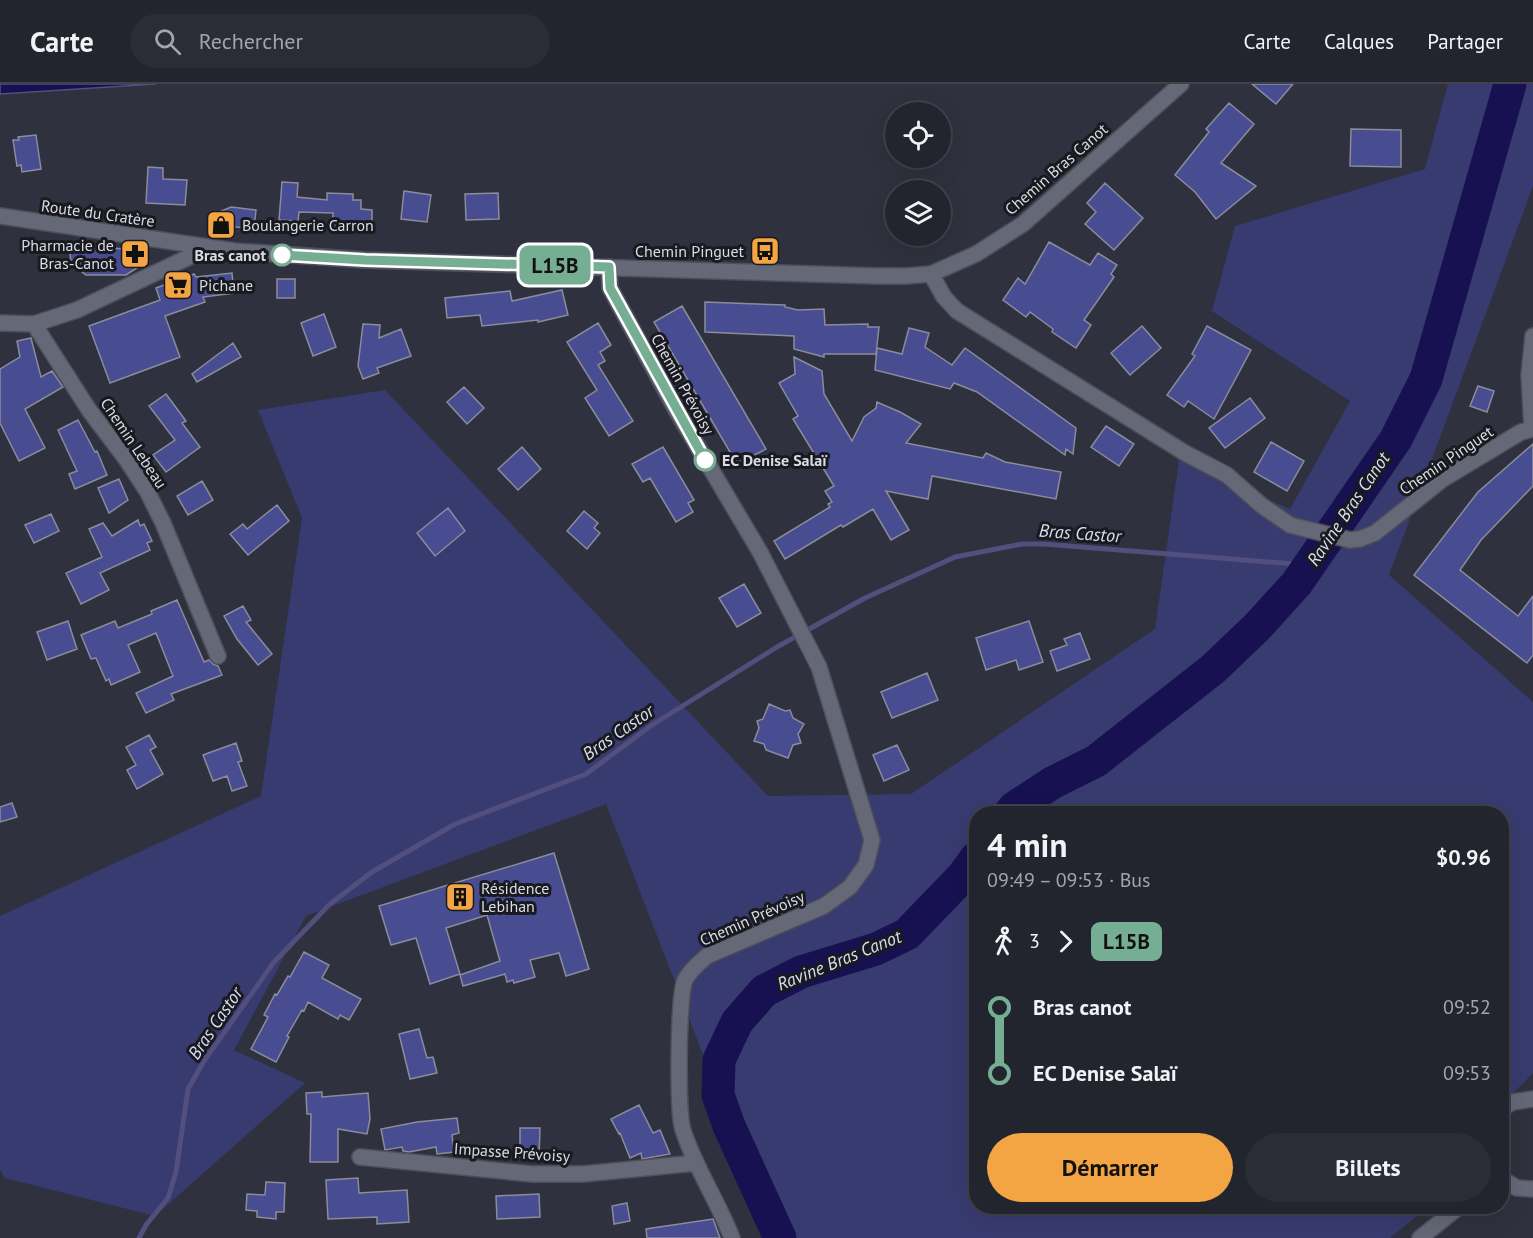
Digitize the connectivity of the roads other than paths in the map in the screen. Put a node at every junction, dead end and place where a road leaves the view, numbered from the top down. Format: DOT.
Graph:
graph roads {
  1 [pos="1181,84"];
  2 [pos="0,216"];
  3 [pos="192,244"];
  4 [pos="609,267"];
  5 [pos="931,274"];
  6 [pos="0,323"];
  7 [pos="34,324"];
  8 [pos="1533,336"];
  9 [pos="1533,429"];
  10 [pos="218,656"];
  11 [pos="1533,1099"];
  12 [pos="1509,1104"];
  13 [pos="360,1157"];
  14 [pos="696,1163"];
  15 [pos="1509,1185"];
  16 [pos="1533,1189"];
  17 [pos="1450,1214"];
  18 [pos="732,1238"];
  19 [pos="1420,1238"];
  1 -- 5 [label="street, Chemin Bras Canot"];
  2 -- 3 [label="street, Route du Cratère"];
  3 -- 4 [label="street, Chemin Bras Canot"];
  3 -- 7 [label="street"];
  4 -- 5 [label="street, Chemin Bras Canot"];
  4 -- 14 [label="street, Chemin Prévoisy"];
  5 -- 9 [label="street, Chemin Pinguet"];
  6 -- 7 [label="street"];
  7 -- 10 [label="street, Chemin Lebeau"];
  8 -- 9 [label="street"];
  11 -- 12 [label="street"];
  13 -- 14 [label="street, Impasse Prévoisy"];
  14 -- 18 [label="street, Chemin Prévoisy"];
  15 -- 16 [label="street"];
  17 -- 19 [label="street"];
}
